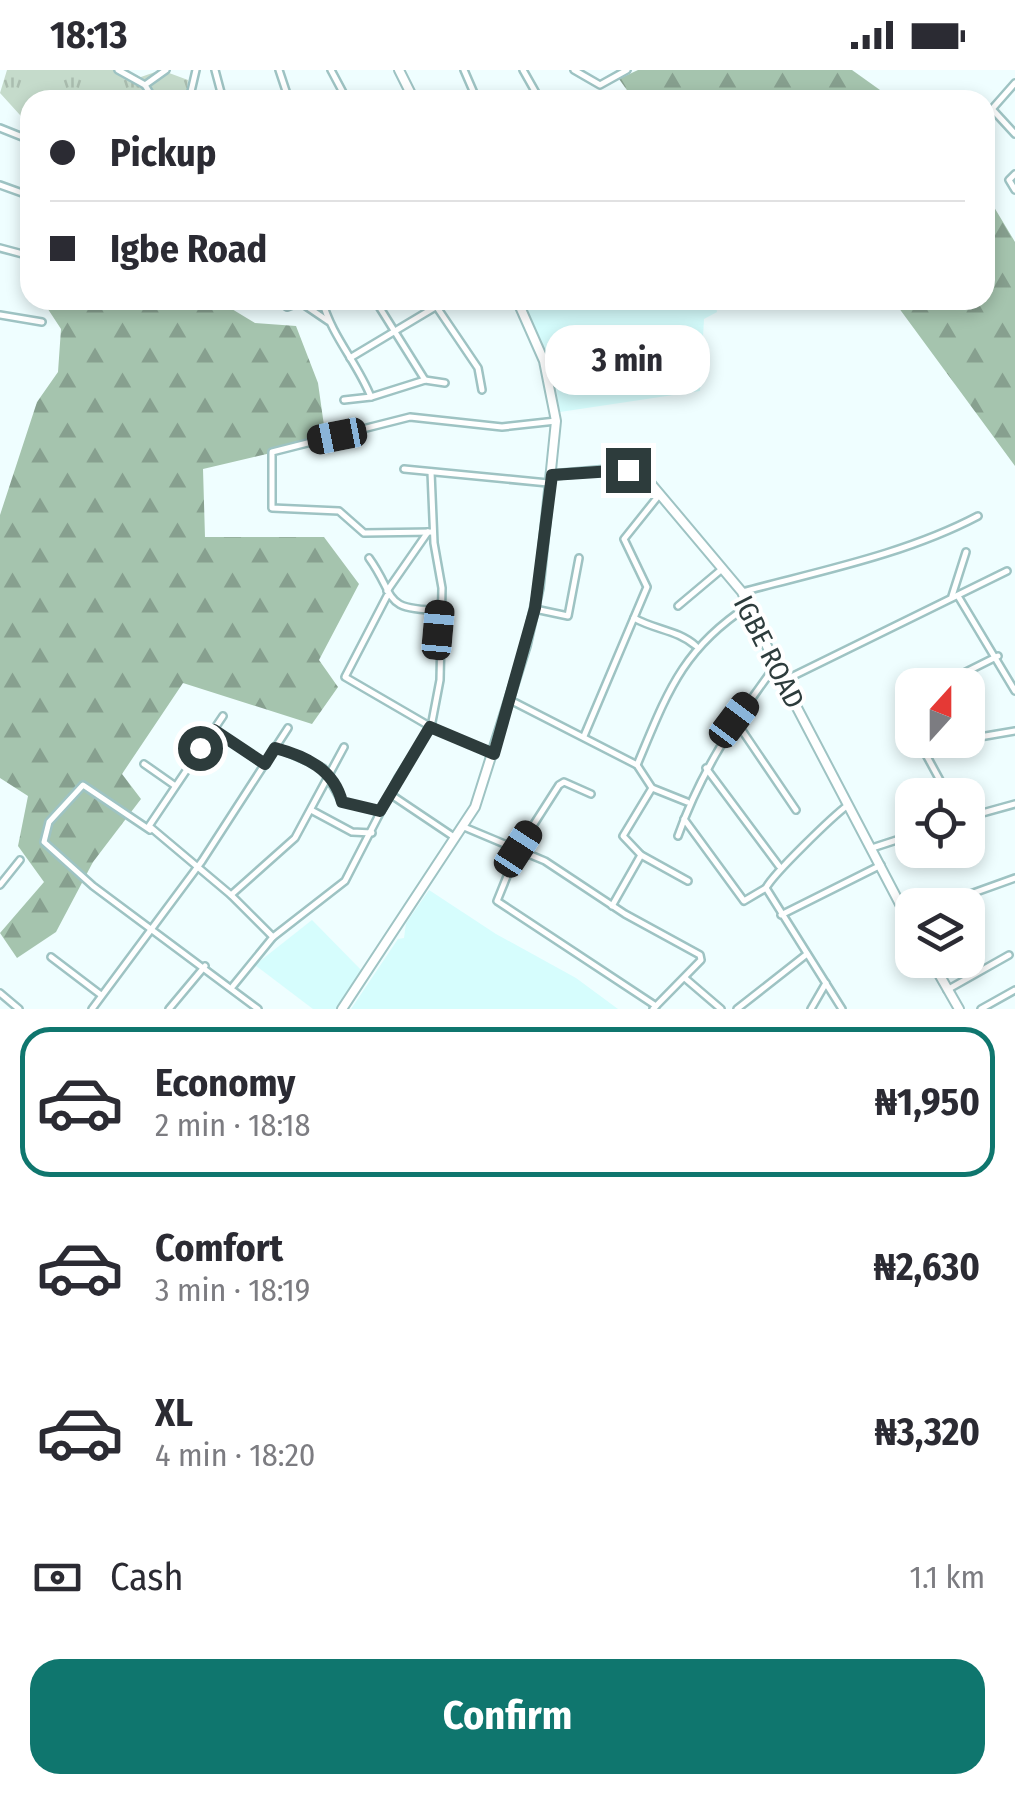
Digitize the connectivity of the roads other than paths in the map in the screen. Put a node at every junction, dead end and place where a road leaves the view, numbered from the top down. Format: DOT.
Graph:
graph roads {
  1 [pos="118,70"];
  2 [pos="166,70"];
  3 [pos="574,70"];
  4 [pos="627,70"];
  5 [pos="1015,83"];
  6 [pos="145,84"];
  7 [pos="148,90"];
  8 [pos="995,106"];
  9 [pos="995,113"];
  10 [pos="1015,134"];
  11 [pos="1015,174"];
  12 [pos="1015,190"];
  13 [pos="312,310"];
  14 [pos="325,310"];
  15 [pos="380,310"];
  16 [pos="424,310"];
  17 [pos="439,310"];
  18 [pos="521,310"];
  19 [pos="0,315"];
  20 [pos="328,320"];
  21 [pos="42,322"];
  22 [pos="392,332"];
  23 [pos="350,358"];
  24 [pos="424,380"];
  25 [pos="446,383"];
  26 [pos="482,390"];
  27 [pos="372,397"];
  28 [pos="344,400"];
  29 [pos="556,421"];
  30 [pos="404,469"];
  31 [pos="431,472"];
  32 [pos="552,479"];
  33 [pos="660,494"];
  34 [pos="978,516"];
  35 [pos="430,532"];
  36 [pos="966,552"];
  37 [pos="368,558"];
  38 [pos="579,558"];
  39 [pos="722,569"];
  40 [pos="1007,570"];
  41 [pos="742,592"];
  42 [pos="386,594"];
  43 [pos="955,597"];
  44 [pos="678,606"];
  45 [pos="748,606"];
  46 [pos="535,608"];
  47 [pos="440,610"];
  48 [pos="634,618"];
  49 [pos="696,646"];
  50 [pos="998,656"];
  51 [pos="776,664"];
  52 [pos="974,668"];
  53 [pos="783,681"];
  54 [pos="1015,691"];
  55 [pos="512,701"];
  56 [pos="224,716"];
  57 [pos="734,720"];
  58 [pos="430,727"];
  59 [pos="288,728"];
  60 [pos="214,730"];
  61 [pos="1015,731"];
  62 [pos="584,736"];
  63 [pos="985,736"];
  64 [pos="344,746"];
  65 [pos="275,748"];
  66 [pos="494,754"];
  67 [pos="144,764"];
  68 [pos="265,764"];
  69 [pos="637,765"];
  70 [pos="706,768"];
  71 [pos="328,774"];
  72 [pos="174,785"];
  73 [pos="652,788"];
  74 [pos="390,794"];
  75 [pos="591,794"];
  76 [pos="687,802"];
  77 [pos="849,804"];
  78 [pos="1015,804"];
  79 [pos="311,810"];
  80 [pos="796,810"];
  81 [pos="380,811"];
  82 [pos="985,812"];
  83 [pos="684,818"];
  84 [pos="464,827"];
  85 [pos="150,830"];
  86 [pos="372,833"];
  87 [pos="678,836"];
  88 [pos="456,839"];
  89 [pos="895,841"];
  90 [pos="872,848"];
  91 [pos="518,849"];
  92 [pos="641,855"];
  93 [pos="20,860"];
  94 [pos="881,865"];
  95 [pos="197,866"];
  96 [pos="779,866"];
  97 [pos="1015,878"];
  98 [pos="688,881"];
  99 [pos="0,885"];
  100 [pos="766,888"];
  101 [pos="985,889"];
  102 [pos="895,890"];
  103 [pos="231,895"];
  104 [pos="612,906"];
  105 [pos="781,915"];
  106 [pos="153,928"];
  107 [pos="273,937"];
  108 [pos="807,954"];
  109 [pos="1009,955"];
  110 [pos="52,957"];
  111 [pos="205,966"];
  112 [pos="940,978"];
  113 [pos="686,979"];
  114 [pos="826,983"];
  115 [pos="233,986"];
  116 [pos="947,990"];
  117 [pos="1015,990"];
  118 [pos="0,993"];
  119 [pos="101,995"];
  120 [pos="252,1002"];
  121 [pos="655,1008"];
  122 [pos="19,1009"];
  123 [pos="92,1009"];
  124 [pos="168,1009"];
  125 [pos="247,1009"];
  126 [pos="258,1009"];
  127 [pos="342,1009"];
  128 [pos="721,1009"];
  129 [pos="737,1009"];
  130 [pos="811,1009"];
  131 [pos="842,1009"];
  132 [pos="958,1009"];
  133 [pos="981,1009"];
  1 -- 6 [label="street"];
  2 -- 6 [label="street"];
  3 -- 4 [label="street"];
  5 -- 8 [label="street"];
  6 -- 7 [label="street"];
  9 -- 10 [label="street"];
  11 -- 12 [label="street"];
  13 -- 20 [label="street"];
  14 -- 20 [label="street"];
  15 -- 22 [label="street"];
  16 -- 22 [label="street"];
  17 -- 26 [label="street"];
  18 -- 29 [label="main road"];
  19 -- 21 [label="street"];
  20 -- 23 [label="street"];
  22 -- 23 [label="street"];
  22 -- 24 [label="street"];
  23 -- 27 [label="street"];
  24 -- 25 [label="street"];
  24 -- 27 [label="street"];
  27 -- 28 [label="street"];
  29 -- 32 [label="main road"];
  29 -- 35 [label="street"];
  30 -- 31 [label="street"];
  31 -- 32 [label="street"];
  31 -- 35 [label="street"];
  32 -- 33 [label="main road, IGBE ROAD"];
  32 -- 46 [label="main road"];
  33 -- 39 [label="main road, IGBE ROAD"];
  33 -- 48 [label="street"];
  34 -- 41 [label="street"];
  35 -- 42 [label="street"];
  35 -- 47 [label="street"];
  36 -- 43 [label="street"];
  37 -- 42 [label="street"];
  38 -- 46 [label="street"];
  39 -- 41 [label="main road, IGBE ROAD"];
  39 -- 44 [label="street"];
  40 -- 43 [label="street"];
  41 -- 45 [label="main road, IGBE ROAD"];
  42 -- 47 [label="street"];
  42 -- 58 [label="street"];
  43 -- 50 [label="street"];
  43 -- 53 [label="street"];
  45 -- 49 [label="street"];
  45 -- 51 [label="main road, IGBE ROAD"];
  46 -- 55 [label="main road"];
  47 -- 58 [label="street"];
  48 -- 49 [label="street"];
  48 -- 62 [label="street"];
  49 -- 69 [label="street"];
  50 -- 52 [label="street"];
  50 -- 54 [label="street"];
  51 -- 53 [label="main road, IGBE ROAD"];
  51 -- 57 [label="street"];
  53 -- 77 [label="main road, IGBE ROAD"];
  55 -- 62 [label="street"];
  55 -- 66 [label="main road"];
  56 -- 60 [label="street"];
  57 -- 70 [label="street"];
  57 -- 80 [label="street"];
  58 -- 66 [label="street"];
  58 -- 74 [label="street"];
  59 -- 65 [label="street"];
  60 -- 68 [label="street"];
  60 -- 72 [label="street"];
  61 -- 63 [label="street"];
  62 -- 69 [label="street"];
  64 -- 71 [label="street"];
  65 -- 68 [label="street"];
  65 -- 71 [label="street"];
  66 -- 84 [label="main road"];
  67 -- 72 [label="street"];
  68 -- 95 [label="street"];
  69 -- 73 [label="street"];
  70 -- 76 [label="street"];
  70 -- 96 [label="street"];
  71 -- 79 [label="street"];
  71 -- 81 [label="street"];
  72 -- 85 [label="street"];
  73 -- 76 [label="street"];
  73 -- 92 [label="street"];
  74 -- 81 [label="street"];
  74 -- 88 [label="street"];
  75 -- 91 [label="street"];
  76 -- 83 [label="street"];
  77 -- 90 [label="main road, IGBE ROAD"];
  77 -- 96 [label="street"];
  78 -- 82 [label="street"];
  79 -- 86 [label="street"];
  79 -- 103 [label="street"];
  81 -- 86 [label="street"];
  83 -- 87 [label="street"];
  83 -- 100 [label="street"];
  84 -- 88 [label="main road"];
  84 -- 91 [label="street"];
  85 -- 95 [label="street"];
  85 -- 106 [label="street"];
  86 -- 107 [label="street"];
  88 -- 127 [label="main road"];
  89 -- 90 [label="street"];
  90 -- 94 [label="main road, IGBE ROAD"];
  91 -- 104 [label="street"];
  91 -- 121 [label="street"];
  92 -- 98 [label="street"];
  92 -- 104 [label="street"];
  93 -- 99 [label="street"];
  94 -- 102 [label="main road, IGBE ROAD"];
  94 -- 105 [label="street"];
  95 -- 103 [label="street"];
  95 -- 106 [label="street"];
  96 -- 100 [label="street"];
  97 -- 101 [label="street"];
  100 -- 105 [label="street"];
  103 -- 107 [label="street"];
  104 -- 113 [label="street"];
  105 -- 108 [label="street"];
  106 -- 111 [label="street"];
  106 -- 119 [label="street"];
  107 -- 115 [label="street"];
  108 -- 114 [label="street"];
  108 -- 129 [label="street"];
  109 -- 116 [label="street"];
  110 -- 119 [label="street"];
  111 -- 115 [label="street"];
  111 -- 124 [label="street"];
  112 -- 116 [label="main road"];
  113 -- 121 [label="street"];
  113 -- 128 [label="street"];
  114 -- 130 [label="street"];
  114 -- 131 [label="street"];
  115 -- 120 [label="street"];
  116 -- 132 [label="main road"];
  117 -- 133 [label="street"];
  118 -- 122 [label="street"];
  119 -- 123 [label="street"];
  120 -- 125 [label="street"];
  120 -- 126 [label="street"];
}
